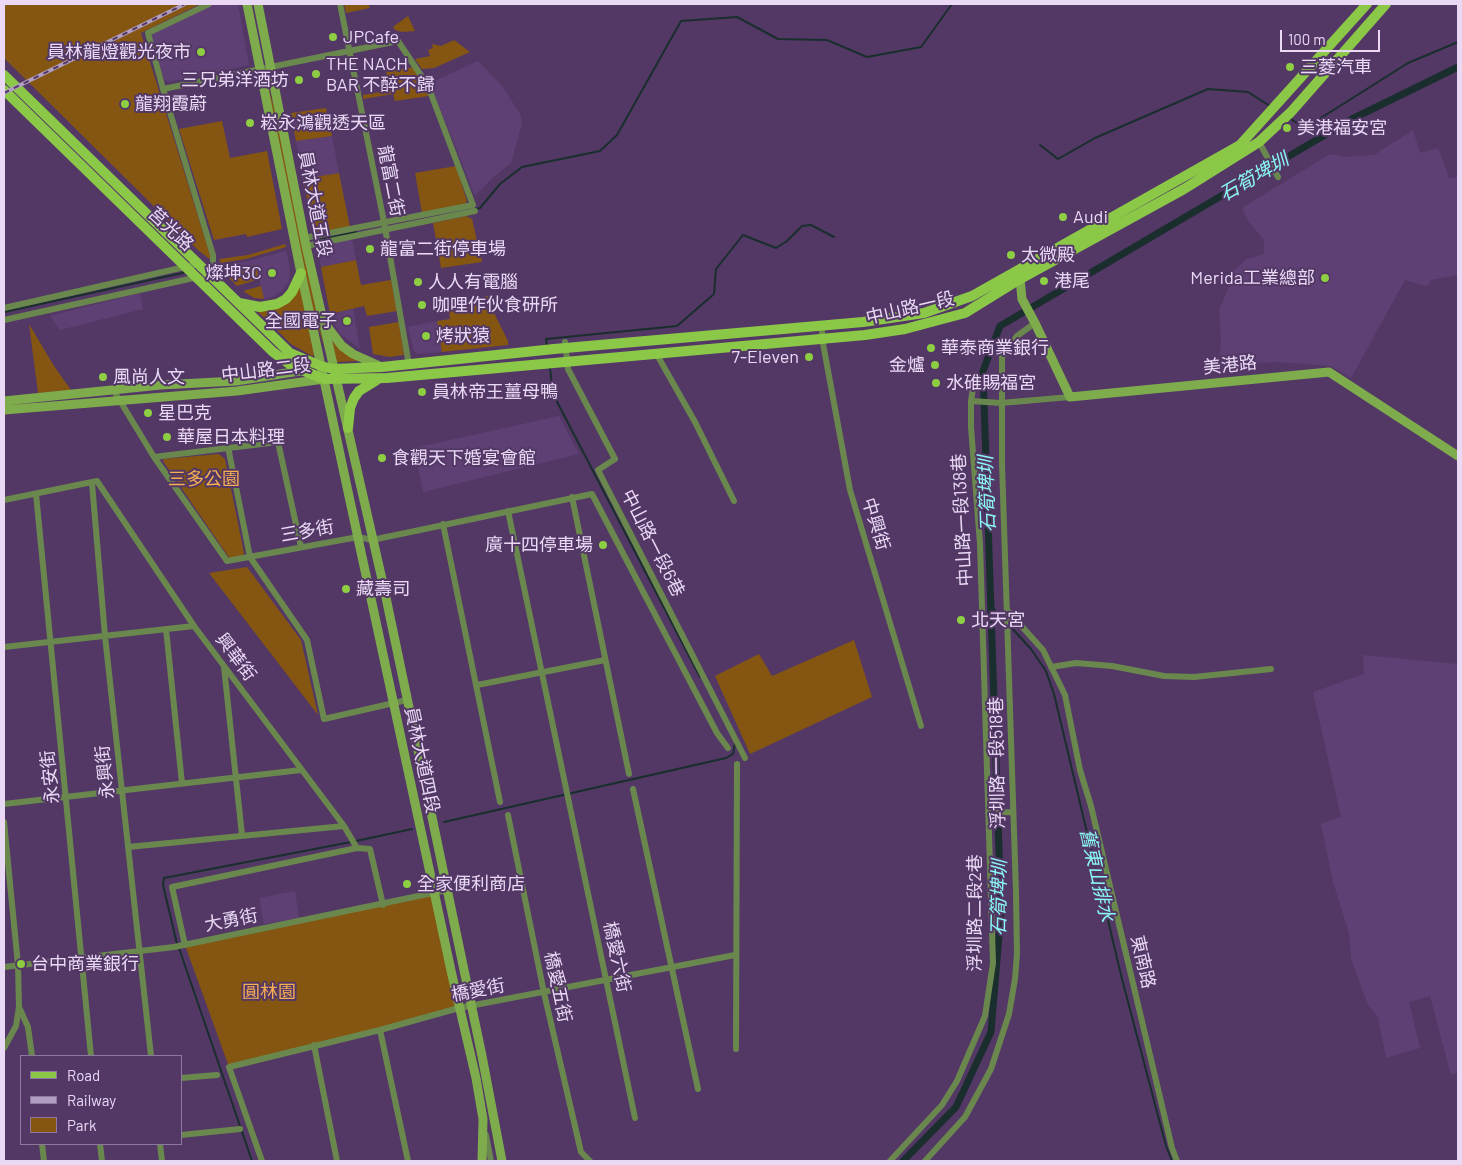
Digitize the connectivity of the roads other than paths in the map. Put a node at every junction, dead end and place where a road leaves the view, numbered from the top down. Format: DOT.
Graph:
graph roads {
  1 [pos="209,4"];
  2 [pos="247,4"];
  3 [pos="258,4"];
  4 [pos="340,4"];
  5 [pos="1367,4"];
  6 [pos="1386,4"];
  7 [pos="349,51"];
  8 [pos="271,66"];
  9 [pos="260,68"];
  10 [pos="4,75"];
  11 [pos="4,90"];
  12 [pos="163,90"];
  13 [pos="1259,142"];
  14 [pos="1278,177"];
  15 [pos="474,208"];
  16 [pos="384,222"];
  17 [pos="385,229"];
  18 [pos="305,242"];
  19 [pos="1030,261"];
  20 [pos="192,266"];
  21 [pos="300,273"];
  22 [pos="209,274"];
  23 [pos="197,277"];
  24 [pos="1020,279"];
  25 [pos="237,303"];
  26 [pos="4,308"];
  27 [pos="320,309"];
  28 [pos="1034,319"];
  29 [pos="4,320"];
  30 [pos="822,326"];
  31 [pos="822,338"];
  32 [pos="566,345"];
  33 [pos="531,351"];
  34 [pos="656,353"];
  35 [pos="567,361"];
  36 [pos="532,364"];
  37 [pos="409,365"];
  38 [pos="321,366"];
  39 [pos="333,369"];
  40 [pos="301,371"];
  41 [pos="382,372"];
  42 [pos="975,375"];
  43 [pos="324,380"];
  44 [pos="337,380"];
  45 [pos="114,391"];
  46 [pos="1070,397"];
  47 [pos="4,401"];
  48 [pos="120,401"];
  49 [pos="971,401"];
  50 [pos="1002,402"];
  51 [pos="4,410"];
  52 [pos="348,428"];
  53 [pos="228,448"];
  54 [pos="1458,456"];
  55 [pos="154,457"];
  56 [pos="94,482"];
  57 [pos="36,494"];
  58 [pos="572,497"];
  59 [pos="4,500"];
  60 [pos="734,501"];
  61 [pos="508,511"];
  62 [pos="443,524"];
  63 [pos="358,537"];
  64 [pos="372,540"];
  65 [pos="301,547"];
  66 [pos="250,557"];
  67 [pos="1008,610"];
  68 [pos="194,626"];
  69 [pos="166,629"];
  70 [pos="105,636"];
  71 [pos="50,642"];
  72 [pos="4,646"];
  73 [pos="605,660"];
  74 [pos="224,667"];
  75 [pos="1051,667"];
  76 [pos="1271,668"];
  77 [pos="540,672"];
  78 [pos="477,685"];
  79 [pos="238,686"];
  80 [pos="227,692"];
  81 [pos="407,700"];
  82 [pos="393,702"];
  83 [pos="921,726"];
  84 [pos="728,748"];
  85 [pos="746,758"];
  86 [pos="737,764"];
  87 [pos="301,770"];
  88 [pos="629,774"];
  89 [pos="236,777"];
  90 [pos="182,783"];
  91 [pos="633,789"];
  92 [pos="122,790"];
  93 [pos="67,796"];
  94 [pos="500,802"];
  95 [pos="4,804"];
  96 [pos="1013,812"];
  97 [pos="988,813"];
  98 [pos="508,815"];
  99 [pos="4,822"];
  100 [pos="344,826"];
  101 [pos="242,835"];
  102 [pos="128,846"];
  103 [pos="356,847"];
  104 [pos="6,871"];
  105 [pos="447,890"];
  106 [pos="434,892"];
  107 [pos="383,905"];
  108 [pos="184,945"];
  109 [pos="140,952"];
  110 [pos="735,954"];
  111 [pos="81,957"];
  112 [pos="18,965"];
  113 [pos="4,967"];
  114 [pos="670,968"];
  115 [pos="606,979"];
  116 [pos="544,993"];
  117 [pos="471,1006"];
  118 [pos="19,1007"];
  119 [pos="459,1008"];
  120 [pos="380,1030"];
  121 [pos="314,1045"];
  122 [pos="4,1048"];
  123 [pos="736,1049"];
  124 [pos="32,1055"];
  125 [pos="91,1055"];
  126 [pos="151,1055"];
  127 [pos="217,1075"];
  128 [pos="182,1078"];
  129 [pos="698,1089"];
  130 [pos="635,1118"];
  131 [pos="483,1119"];
  132 [pos="240,1130"];
  133 [pos="182,1135"];
  134 [pos="42,1145"];
  135 [pos="100,1145"];
  136 [pos="160,1145"];
  137 [pos="44,1161"];
  138 [pos="102,1161"];
  139 [pos="162,1161"];
  140 [pos="262,1161"];
  141 [pos="337,1161"];
  142 [pos="408,1161"];
  143 [pos="482,1161"];
  144 [pos="491,1161"];
  145 [pos="502,1161"];
  146 [pos="590,1161"];
  147 [pos="890,1161"];
  148 [pos="925,1161"];
  149 [pos="1177,1161"];
  1 -- 12 [label="street"];
  2 -- 9 [label="main road, 員林大道五段"];
  3 -- 8 [label="main road, 員林大道五段"];
  4 -- 7 [label="street, 龍富二街"];
  5 -- 19 [label="main road, 中山路一段"];
  6 -- 13 [label="main road, 中山路一段"];
  7 -- 8 [label="street"];
  7 -- 15 [label="street"];
  7 -- 16 [label="street, 龍富二街"];
  8 -- 9 [label="street"];
  8 -- 18 [label="main road, 員林大道五段"];
  9 -- 12 [label="street"];
  9 -- 21 [label="main road, 員林大道五段"];
  10 -- 20 [label="main road, 莒光路"];
  11 -- 20 [label="main road, 莒光路"];
  12 -- 22 [label="street"];
  13 -- 14 [label="street"];
  13 -- 24 [label="main road, 中山路一段"];
  15 -- 16 [label="street"];
  15 -- 17 [label="street"];
  16 -- 17 [label="street, 龍富二街"];
  16 -- 18 [label="street"];
  17 -- 18 [label="street"];
  17 -- 37 [label="street, 龍富二街"];
  18 -- 27 [label="main road, 員林大道五段"];
  19 -- 24 [label="main road"];
  19 -- 30 [label="main road, 中山路一段"];
  20 -- 22 [label="main road, 莒光路"];
  20 -- 23 [label="main road, 莒光路"];
  20 -- 26 [label="street"];
  21 -- 25 [label="main road"];
  21 -- 38 [label="main road, 員林大道五段"];
  22 -- 23 [label="street"];
  22 -- 25 [label="main road, 莒光路"];
  23 -- 29 [label="street"];
  23 -- 40 [label="main road, 莒光路"];
  24 -- 28 [label="main road"];
  24 -- 31 [label="main road, 中山路一段"];
  25 -- 38 [label="main road, 莒光路"];
  27 -- 39 [label="main road, 員林大道五段"];
  27 -- 41 [label="main road"];
  28 -- 46 [label="main road"];
  28 -- 50 [label="street, 浮圳路一段518巷"];
  30 -- 31 [label="street, 中興街"];
  30 -- 32 [label="main road, 中山路一段"];
  31 -- 34 [label="main road, 中山路一段"];
  31 -- 83 [label="street, 中興街"];
  32 -- 33 [label="main road, 中山路一段"];
  32 -- 35 [label="street, 中山路一段6巷"];
  33 -- 37 [label="main road, 中山路二段"];
  34 -- 35 [label="main road, 中山路一段"];
  34 -- 60 [label="street"];
  35 -- 36 [label="main road, 中山路一段"];
  35 -- 85 [label="street, 中山路一段6巷"];
  36 -- 41 [label="main road, 中山路二段"];
  37 -- 41 [label="main road, 中山路二段"];
  38 -- 39 [label="main road, 中山路二段"];
  38 -- 40 [label="main road, 中山路二段"];
  38 -- 43 [label="main road, 員林大道四段"];
  39 -- 41 [label="main road, 中山路二段"];
  39 -- 44 [label="main road, 員林大道五段"];
  40 -- 43 [label="main road, 莒光路"];
  40 -- 45 [label="main road, 中山路二段"];
  41 -- 44 [label="main road, 中山路二段"];
  41 -- 52 [label="main road"];
  42 -- 49 [label="street, 中山路一段138巷"];
  43 -- 44 [label="main road, 中山路二段"];
  43 -- 48 [label="main road, 中山路二段"];
  43 -- 63 [label="main road, 員林大道四段"];
  44 -- 52 [label="main road, 員林大道四段"];
  45 -- 47 [label="main road, 中山路二段"];
  45 -- 48 [label="street, 三多街"];
  46 -- 50 [label="street"];
  46 -- 54 [label="main road, 美港路"];
  48 -- 51 [label="main road, 中山路二段"];
  48 -- 55 [label="street, 三多街"];
  49 -- 50 [label="street"];
  49 -- 97 [label="street, 中山路一段138巷"];
  50 -- 67 [label="street, 浮圳路一段518巷"];
  52 -- 64 [label="main road, 員林大道四段"];
  53 -- 55 [label="street"];
  53 -- 65 [label="street"];
  53 -- 66 [label="street"];
  55 -- 66 [label="street, 三多街"];
  56 -- 57 [label="street"];
  56 -- 68 [label="street, 興華街"];
  56 -- 70 [label="street, 永興街"];
  57 -- 59 [label="street"];
  57 -- 71 [label="street, 永安街"];
  58 -- 61 [label="street, 三多街"];
  58 -- 73 [label="street"];
  58 -- 84 [label="street, 三多街"];
  61 -- 62 [label="street, 三多街"];
  61 -- 77 [label="street, 橋愛六街"];
  62 -- 64 [label="street, 三多街"];
  62 -- 78 [label="street"];
  63 -- 64 [label="street, 三多街"];
  63 -- 65 [label="street, 三多街"];
  63 -- 82 [label="main road, 員林大道四段"];
  64 -- 81 [label="main road, 員林大道四段"];
  65 -- 66 [label="street, 三多街"];
  66 -- 82 [label="street"];
  67 -- 75 [label="street, 東南路"];
  67 -- 96 [label="street, 浮圳路一段518巷"];
  68 -- 69 [label="street"];
  68 -- 74 [label="street, 興華街"];
  69 -- 70 [label="street"];
  69 -- 90 [label="street"];
  70 -- 71 [label="street"];
  70 -- 92 [label="street, 永興街"];
  71 -- 72 [label="street"];
  71 -- 93 [label="street, 永安街"];
  73 -- 77 [label="street"];
  73 -- 88 [label="street"];
  74 -- 79 [label="street, 興華街"];
  74 -- 80 [label="street"];
  75 -- 76 [label="street"];
  75 -- 149 [label="street, 東南路"];
  77 -- 78 [label="street"];
  77 -- 115 [label="street, 橋愛六街"];
  78 -- 94 [label="street"];
  79 -- 80 [label="street"];
  79 -- 87 [label="street, 興華街"];
  80 -- 89 [label="street"];
  81 -- 82 [label="street"];
  81 -- 105 [label="main road, 員林大道四段"];
  82 -- 106 [label="main road, 員林大道四段"];
  86 -- 110 [label="street"];
  87 -- 89 [label="street"];
  87 -- 100 [label="street, 興華街"];
  89 -- 90 [label="street"];
  89 -- 101 [label="street"];
  90 -- 92 [label="street"];
  91 -- 114 [label="street"];
  92 -- 93 [label="street"];
  92 -- 102 [label="street, 永興街"];
  93 -- 95 [label="street"];
  93 -- 111 [label="street, 永安街"];
  96 -- 97 [label="street"];
  96 -- 148 [label="street, 浮圳路一段518巷"];
  97 -- 147 [label="street, 浮圳路二段2巷"];
  98 -- 116 [label="street, 橋愛五街"];
  99 -- 104 [label="street"];
  100 -- 101 [label="street"];
  100 -- 103 [label="street, 興華街"];
  101 -- 102 [label="street"];
  102 -- 109 [label="street, 永興街"];
  103 -- 107 [label="street, 興華街"];
  103 -- 108 [label="street"];
  104 -- 112 [label="street"];
  105 -- 106 [label="street, 大勇街"];
  105 -- 117 [label="main road, 員林大道四段"];
  106 -- 107 [label="street, 大勇街"];
  106 -- 119 [label="main road, 員林大道四段"];
  107 -- 108 [label="street, 大勇街"];
  108 -- 109 [label="street, 大勇街"];
  109 -- 111 [label="street, 大勇街"];
  109 -- 126 [label="street, 永興街"];
  110 -- 114 [label="street, 橋愛街"];
  110 -- 123 [label="street"];
  111 -- 112 [label="street, 大勇街"];
  111 -- 125 [label="street, 永安街"];
  112 -- 113 [label="street, 大勇街"];
  112 -- 118 [label="street"];
  114 -- 115 [label="street, 橋愛街"];
  114 -- 129 [label="street"];
  115 -- 116 [label="street, 橋愛街"];
  115 -- 130 [label="street, 橋愛六街"];
  116 -- 117 [label="street, 橋愛街"];
  116 -- 146 [label="street, 橋愛五街"];
  117 -- 119 [label="street, 橋愛街"];
  117 -- 145 [label="main road, 員林大道四段"];
  118 -- 122 [label="street"];
  118 -- 124 [label="street"];
  119 -- 120 [label="street, 橋愛街"];
  119 -- 131 [label="main road, 員林大道四段"];
  120 -- 121 [label="street, 橋愛街"];
  120 -- 142 [label="street"];
  121 -- 140 [label="street, 橋愛街"];
  121 -- 141 [label="street"];
  127 -- 128 [label="street"];
  131 -- 143 [label="main road, 員林大道四段"];
  131 -- 144 [label="street"];
  132 -- 133 [label="street"];
  134 -- 137 [label="street"];
  135 -- 138 [label="street"];
  136 -- 139 [label="street"];
}
